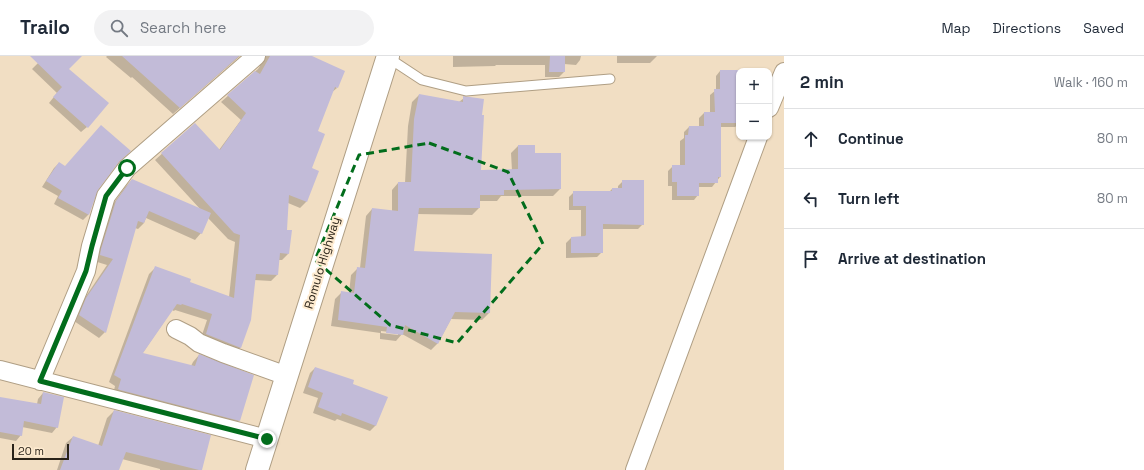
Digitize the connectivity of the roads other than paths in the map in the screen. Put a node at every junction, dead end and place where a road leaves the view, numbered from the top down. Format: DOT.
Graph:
graph roads {
  1 [pos="256,56"];
  2 [pos="388,57"];
  3 [pos="784,72"];
  4 [pos="610,79"];
  5 [pos="771,104"];
  6 [pos="757,140"];
  7 [pos="176,329"];
  8 [pos="0,370"];
  9 [pos="287,376"];
  10 [pos="40,381"];
  11 [pos="267,439"];
  12 [pos="257,470"];
  13 [pos="635,470"];
  1 -- 10 [label="street"];
  2 -- 4 [label="lane"];
  2 -- 9 [label="highway, Romulo Highway"];
  3 -- 5 [label="street"];
  6 -- 13 [label="street"];
  7 -- 9 [label="street"];
  8 -- 10 [label="street"];
  9 -- 11 [label="highway, Romulo Highway"];
  10 -- 11 [label="street"];
  11 -- 12 [label="highway, Romulo Highway"];
}
